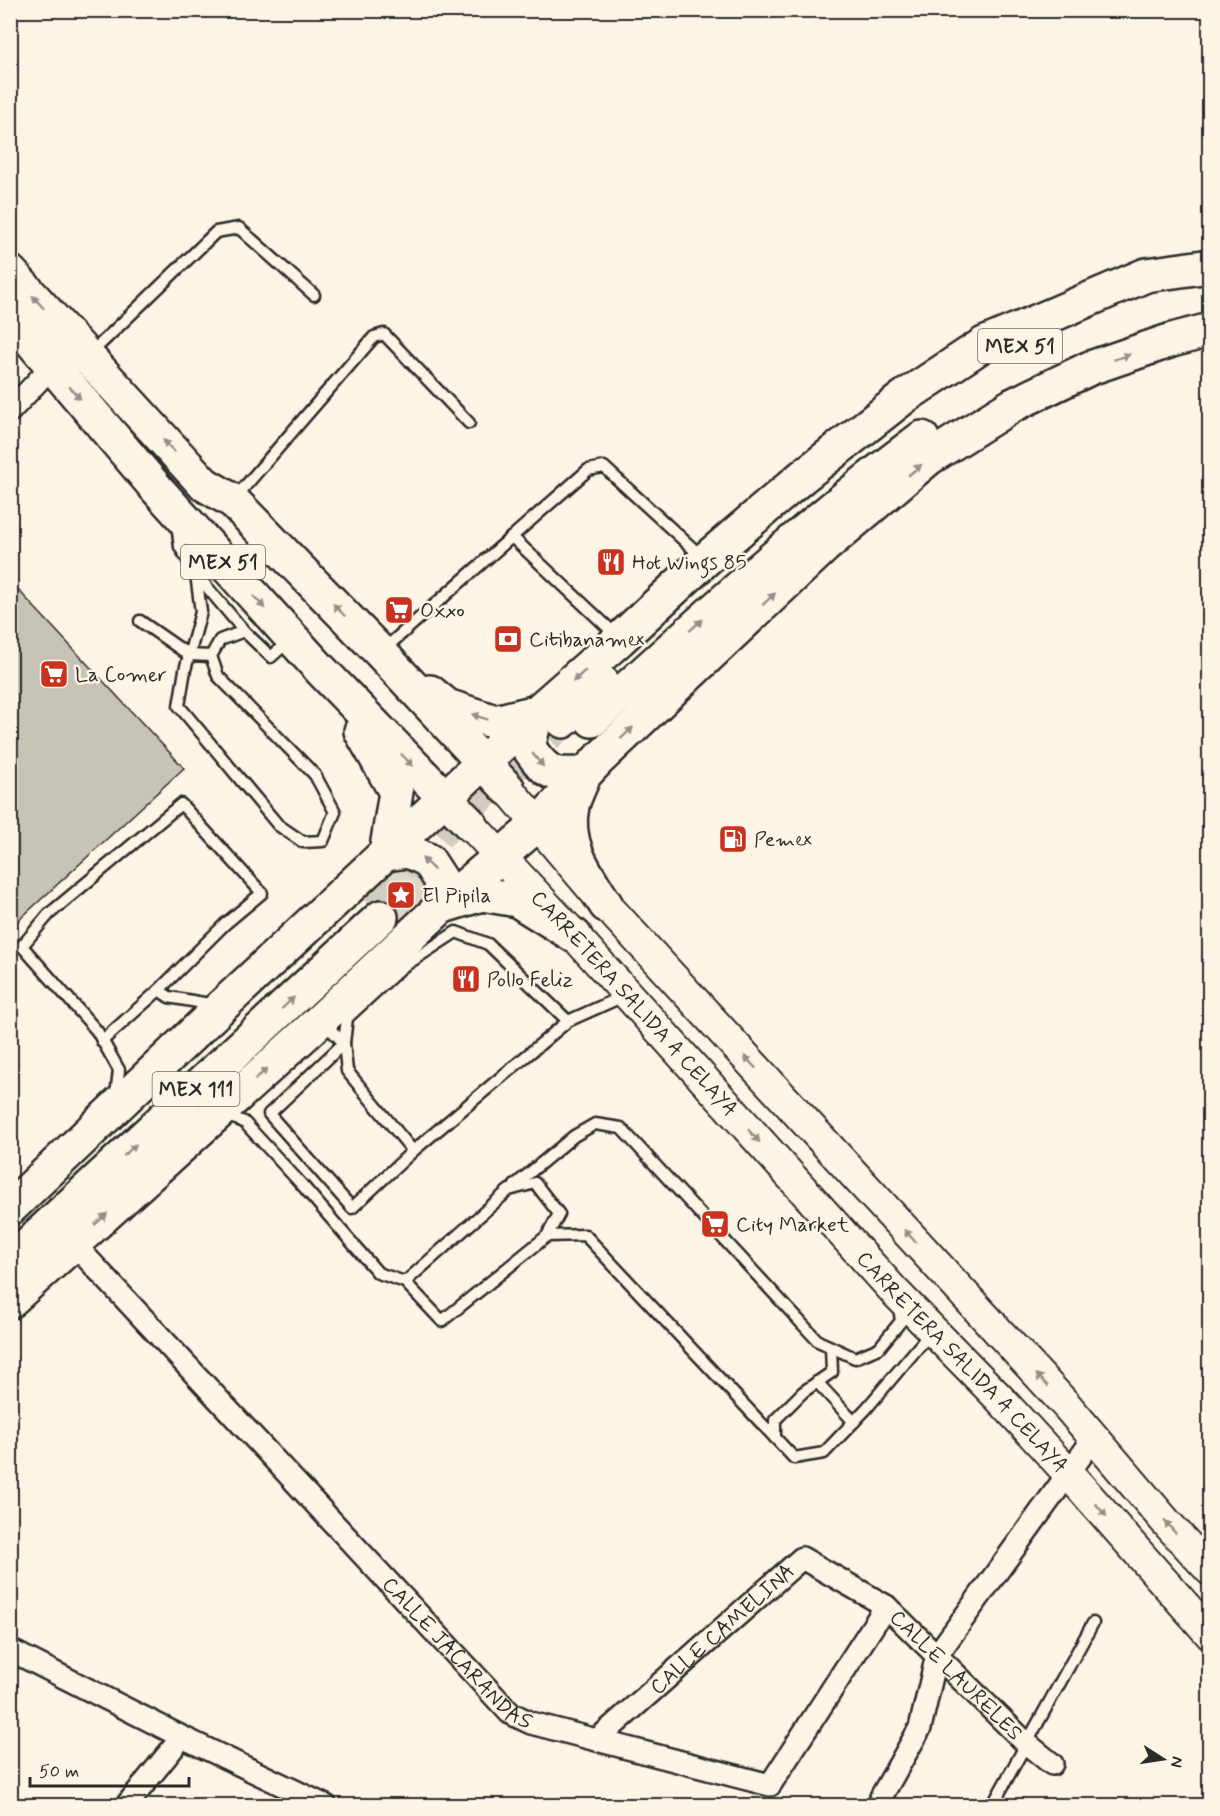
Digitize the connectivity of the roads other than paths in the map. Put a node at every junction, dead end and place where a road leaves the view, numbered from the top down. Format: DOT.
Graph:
graph roads {
  1 [pos="1209,266"];
  2 [pos="10,272"];
  3 [pos="1209,278"];
  4 [pos="314,295"];
  5 [pos="1209,307"];
  6 [pos="10,316"];
  7 [pos="1209,330"];
  8 [pos="87,357"];
  9 [pos="52,366"];
  10 [pos="10,411"];
  11 [pos="469,423"];
  12 [pos="189,496"];
  13 [pos="232,501"];
  14 [pos="512,537"];
  15 [pos="705,560"];
  16 [pos="196,574"];
  17 [pos="140,621"];
  18 [pos="244,631"];
  19 [pos="292,638"];
  20 [pos="620,639"];
  21 [pos="380,652"];
  22 [pos="189,655"];
  23 [pos="212,656"];
  24 [pos="320,669"];
  25 [pos="558,723"];
  26 [pos="483,763"];
  27 [pos="585,773"];
  28 [pos="508,789"];
  29 [pos="445,798"];
  30 [pos="538,824"];
  31 [pos="471,825"];
  32 [pos="386,854"];
  33 [pos="500,857"];
  34 [pos="606,905"];
  35 [pos="442,906"];
  36 [pos="575,936"];
  37 [pos="159,990"];
  38 [pos="626,995"];
  39 [pos="222,1006"];
  40 [pos="568,1021"];
  41 [pos="312,1028"];
  42 [pos="102,1041"];
  43 [pos="344,1043"];
  44 [pos="114,1111"];
  45 [pos="218,1113"];
  46 [pos="412,1151"];
  47 [pos="508,1190"];
  48 [pos="10,1208"];
  49 [pos="10,1228"];
  50 [pos="547,1236"];
  51 [pos="74,1244"];
  52 [pos="10,1261"];
  53 [pos="405,1282"];
  54 [pos="896,1292"];
  55 [pos="966,1296"];
  56 [pos="10,1301"];
  57 [pos="933,1330"];
  58 [pos="831,1347"];
  59 [pos="817,1382"];
  60 [pos="854,1422"];
  61 [pos="775,1438"];
  62 [pos="1094,1438"];
  63 [pos="1068,1473"];
  64 [pos="1208,1566"];
  65 [pos="886,1606"];
  66 [pos="1093,1623"];
  67 [pos="1209,1634"];
  68 [pos="10,1650"];
  69 [pos="937,1655"];
  70 [pos="182,1737"];
  71 [pos="598,1739"];
  72 [pos="1026,1743"];
  73 [pos="1052,1764"];
  74 [pos="881,1797"];
  75 [pos="126,1806"];
  76 [pos="326,1806"];
  77 [pos="992,1806"];
  1 -- 15 [label="main road"];
  8 -- 2 [label="main road, MEX 51, one-way"];
  3 -- 25 [label="main road, MEX 51"];
  4 -- 8 [label="lane"];
  25 -- 5 [label="main road, MEX 51, one-way"];
  6 -- 9 [label="main road, MEX 51"];
  27 -- 7 [label="main road, one-way"];
  12 -- 8 [label="main road, MEX 51, one-way"];
  9 -- 10 [label="street"];
  9 -- 12 [label="main road, MEX 51, one-way"];
  11 -- 13 [label="lane"];
  12 -- 13 [label="main road, MEX 51"];
  12 -- 16 [label="lane"];
  12 -- 19 [label="main road, MEX 51, one-way"];
  21 -- 13 [label="main road, MEX 51, one-way"];
  14 -- 15 [label="lane"];
  14 -- 20 [label="lane"];
  14 -- 21 [label="lane"];
  15 -- 20 [label="main road"];
  16 -- 18 [label="lane"];
  16 -- 22 [label="lane"];
  17 -- 22 [label="lane"];
  18 -- 19 [label="lane"];
  18 -- 23 [label="lane"];
  19 -- 24 [label="main road, MEX 51"];
  20 -- 25 [label="main road, one-way"];
  25 -- 21 [label="main road, one-way"];
  21 -- 26 [label="main road, MEX 51"];
  22 -- 23 [label="lane"];
  22 -- 23 [label="lane"];
  24 -- 29 [label="main road, MEX 51, one-way"];
  24 -- 32 [label="main road"];
  25 -- 26 [label="main road"];
  25 -- 27 [label="main road, one-way"];
  26 -- 28 [label="main road, MEX 51"];
  26 -- 29 [label="main road"];
  27 -- 30 [label="main road"];
  27 -- 34 [label="main road"];
  28 -- 30 [label="main road, CARRETERA SALIDA A CELAYA / MEX 51"];
  29 -- 31 [label="main road, MEX 51"];
  29 -- 32 [label="main road"];
  30 -- 33 [label="main road"];
  30 -- 34 [label="main road, CARRETERA SALIDA A CELAYA / MEX 51"];
  31 -- 33 [label="main road, CARRETERA SALIDA A CELAYA / MEX 51"];
  35 -- 32 [label="main road, one-way"];
  32 -- 39 [label="main road"];
  33 -- 35 [label="main road"];
  33 -- 36 [label="main road, CARRETERA SALIDA A CELAYA / MEX 51"];
  55 -- 34 [label="main road, CARRETERA SALIDA A CELAYA / MEX 51, one-way"];
  35 -- 36 [label="main road"];
  35 -- 41 [label="main road"];
  36 -- 38 [label="main road, CARRETERA SALIDA A CELAYA / MEX 51"];
  37 -- 39 [label="lane"];
  37 -- 42 [label="lane"];
  37 -- 42 [label="lane"];
  38 -- 40 [label="lane"];
  38 -- 54 [label="main road, CARRETERA SALIDA A CELAYA / MEX 51, one-way"];
  39 -- 44 [label="main road"];
  40 -- 43 [label="lane"];
  40 -- 46 [label="lane"];
  41 -- 43 [label="lane"];
  45 -- 41 [label="main road, one-way"];
  42 -- 44 [label="lane"];
  43 -- 46 [label="lane"];
  43 -- 46 [label="lane"];
  44 -- 48 [label="main road"];
  51 -- 45 [label="main road, one-way"];
  45 -- 53 [label="lane"];
  47 -- 50 [label="lane"];
  47 -- 53 [label="lane"];
  47 -- 58 [label="lane"];
  52 -- 49 [label="main road, MEX 111, one-way"];
  50 -- 53 [label="lane"];
  50 -- 61 [label="lane"];
  51 -- 56 [label="main road"];
  51 -- 71 [label="street, CALLE JACARANDAS"];
  54 -- 57 [label="main road, CARRETERA SALIDA A CELAYA / MEX 51"];
  54 -- 58 [label="lane"];
  55 -- 57 [label="main road"];
  62 -- 55 [label="main road, CARRETERA SALIDA A CELAYA / MEX 51, one-way"];
  57 -- 60 [label="lane"];
  57 -- 63 [label="main road, CARRETERA SALIDA A CELAYA / MEX 51"];
  58 -- 59 [label="lane"];
  59 -- 60 [label="lane"];
  59 -- 61 [label="lane"];
  60 -- 61 [label="lane"];
  62 -- 63 [label="street"];
  64 -- 62 [label="main road, CARRETERA SALIDA A CELAYA / MEX 51, one-way"];
  63 -- 67 [label="main road, CARRETERA SALIDA A CELAYA / MEX 51, one-way"];
  63 -- 69 [label="street"];
  65 -- 69 [label="street, CALLE LAURELES"];
  65 -- 71 [label="street, CALLE CAMELINA"];
  65 -- 71 [label="street, CALLE JACARANDAS"];
  66 -- 72 [label="lane"];
  68 -- 70 [label="street"];
  69 -- 72 [label="street, CALLE LAURELES"];
  69 -- 74 [label="street"];
  70 -- 75 [label="street"];
  70 -- 76 [label="street"];
  72 -- 73 [label="street, CALLE LAURELES"];
  72 -- 77 [label="lane"];
}
